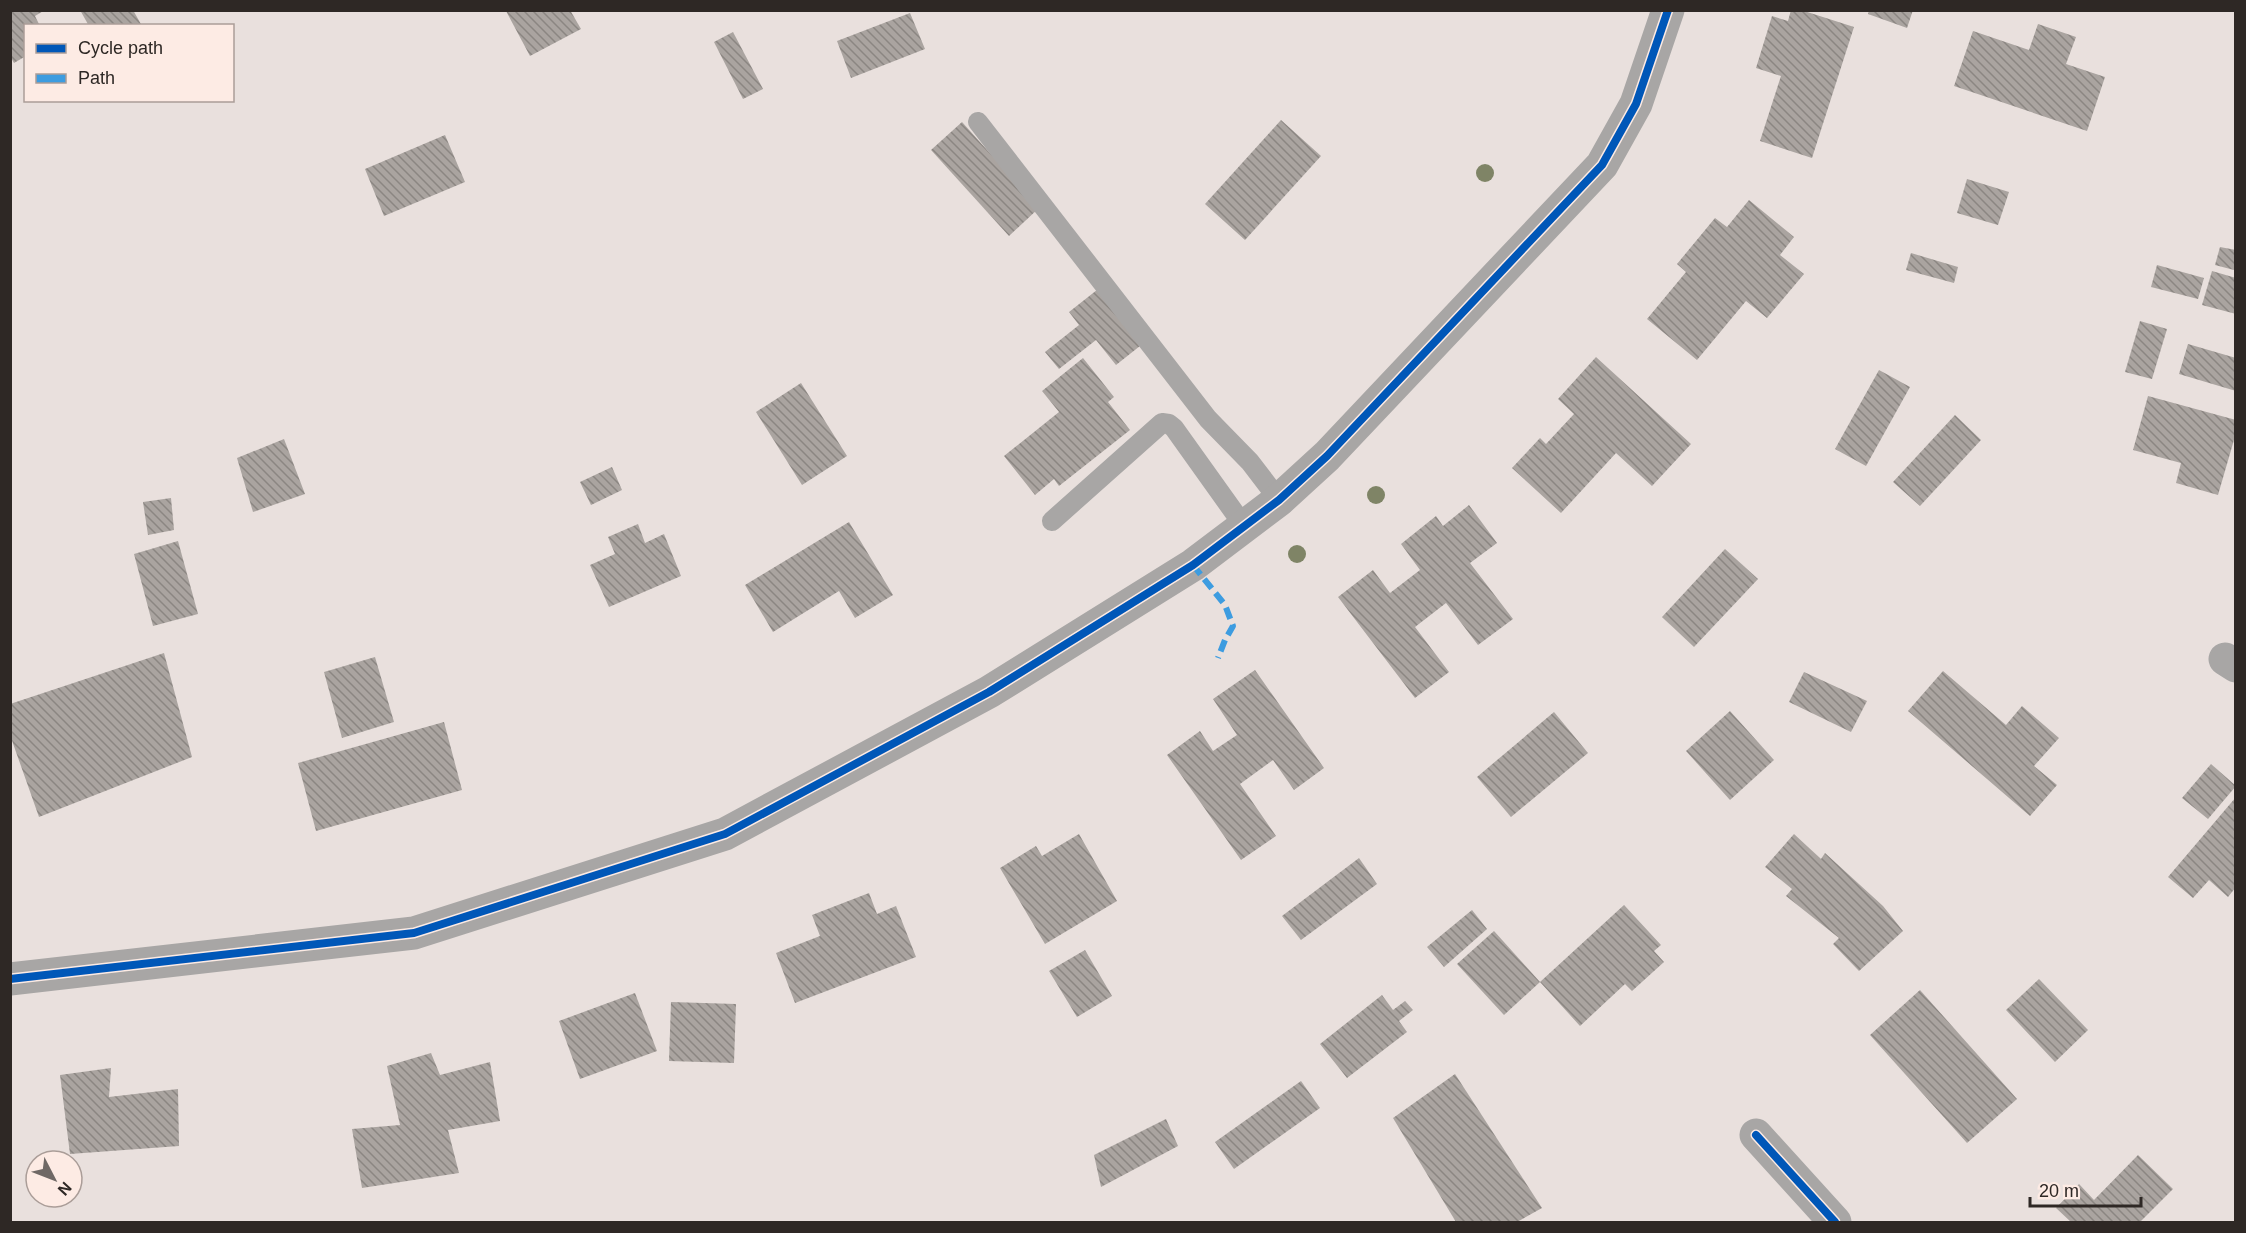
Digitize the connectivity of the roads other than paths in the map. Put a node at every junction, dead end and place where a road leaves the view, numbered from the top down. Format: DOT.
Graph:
graph roads {
  1 [pos="1668,10"];
  2 [pos="978,122"];
  3 [pos="1279,500"];
  4 [pos="1052,521"];
  5 [pos="1244,526"];
  6 [pos="10,979"];
  7 [pos="1756,1135"];
  8 [pos="1835,1222"];
  1 -- 3 [label="street"];
  2 -- 3 [label="lane"];
  3 -- 5 [label="street"];
  4 -- 5 [label="lane"];
  5 -- 6 [label="street"];
  7 -- 8 [label="street"];
}
